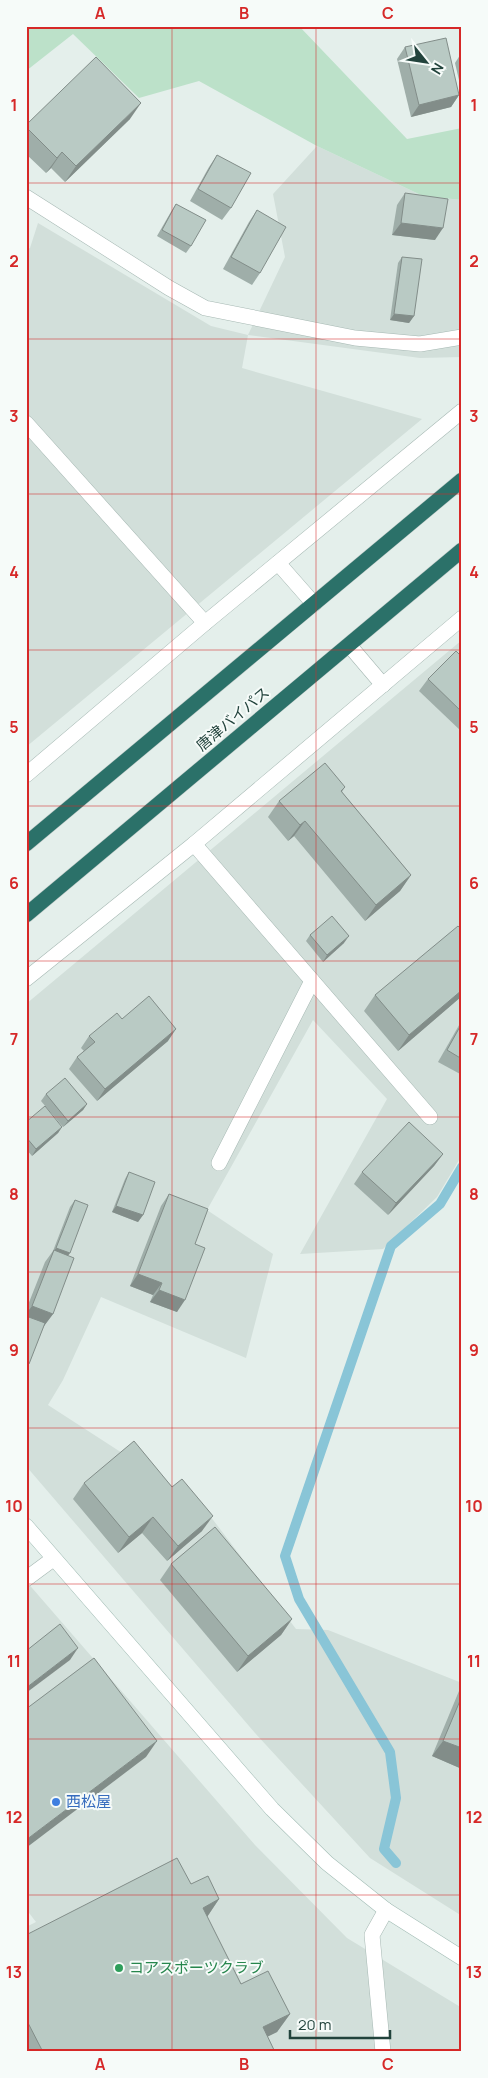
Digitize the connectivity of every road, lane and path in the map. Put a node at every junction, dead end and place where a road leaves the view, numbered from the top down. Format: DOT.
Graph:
graph roads {
  1 [pos="26,197"];
  2 [pos="462,337"];
  3 [pos="462,411"];
  4 [pos="26,423"];
  5 [pos="462,480"];
  6 [pos="462,550"];
  7 [pos="278,563"];
  8 [pos="314,604"];
  9 [pos="462,618"];
  10 [pos="205,623"];
  11 [pos="349,645"];
  12 [pos="383,685"];
  13 [pos="26,775"];
  14 [pos="26,844"];
  15 [pos="194,844"];
  16 [pos="26,915"];
  17 [pos="26,979"];
  18 [pos="312,981"];
  19 [pos="430,1117"];
  20 [pos="219,1163"];
  21 [pos="26,1526"];
  22 [pos="53,1559"];
  23 [pos="26,1579"];
  24 [pos="386,1910"];
  25 [pos="462,1958"];
  26 [pos="383,2052"];
  1 -- 2 [label="street"];
  3 -- 7 [label="street"];
  4 -- 10 [label="street"];
  5 -- 8 [label="highway"];
  6 -- 11 [label="highway, 唐津バイパス"];
  7 -- 8 [label="street"];
  7 -- 10 [label="street"];
  8 -- 14 [label="highway"];
  9 -- 12 [label="street"];
  10 -- 13 [label="street"];
  11 -- 12 [label="street"];
  11 -- 16 [label="highway, 唐津バイパス"];
  12 -- 15 [label="street"];
  15 -- 17 [label="street"];
  15 -- 18 [label="street"];
  18 -- 19 [label="street"];
  18 -- 20 [label="street"];
  21 -- 22 [label="street"];
  22 -- 23 [label="street"];
  22 -- 24 [label="street"];
  24 -- 25 [label="street"];
  24 -- 26 [label="street"];
}
